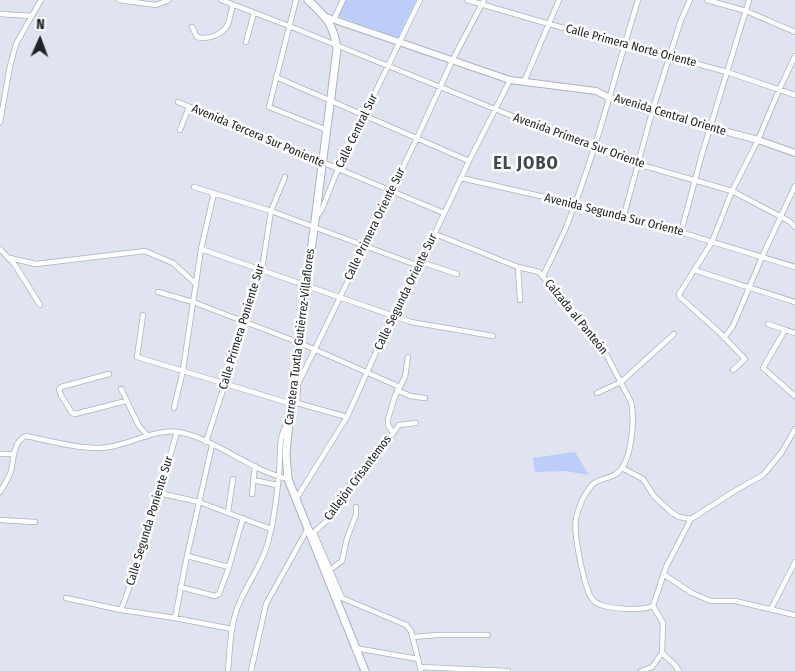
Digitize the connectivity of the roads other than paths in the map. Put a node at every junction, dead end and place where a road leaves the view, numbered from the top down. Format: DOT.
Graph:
graph roads {
  1 [pos="41,0"];
  2 [pos="119,0"];
  3 [pos="169,0"];
  4 [pos="221,0"];
  5 [pos="296,0"];
  6 [pos="308,0"];
  7 [pos="343,0"];
  8 [pos="420,0"];
  9 [pos="467,0"];
  10 [pos="559,0"];
  11 [pos="638,0"];
  12 [pos="690,0"];
  13 [pos="706,0"];
  14 [pos="749,0"];
  15 [pos="483,2"];
  16 [pos="231,3"];
  17 [pos="746,11"];
  18 [pos="254,13"];
  19 [pos="0,14"];
  20 [pos="32,16"];
  21 [pos="326,17"];
  22 [pos="334,19"];
  23 [pos="549,24"];
  24 [pos="289,26"];
  25 [pos="192,27"];
  26 [pos="795,32"];
  27 [pos="246,42"];
  28 [pos="400,43"];
  29 [pos="625,44"];
  30 [pos="336,45"];
  31 [pos="795,56"];
  32 [pos="670,57"];
  33 [pos="452,61"];
  34 [pos="388,66"];
  35 [pos="727,72"];
  36 [pos="276,77"];
  37 [pos="510,80"];
  38 [pos="524,82"];
  39 [pos="440,86"];
  40 [pos="779,90"];
  41 [pos="795,95"];
  42 [pos="610,98"];
  43 [pos="330,100"];
  44 [pos="178,102"];
  45 [pos="189,107"];
  46 [pos="495,109"];
  47 [pos="652,112"];
  48 [pos="365,115"];
  49 [pos="0,122"];
  50 [pos="710,128"];
  51 [pos="180,130"];
  52 [pos="327,130"];
  53 [pos="417,138"];
  54 [pos="758,140"];
  55 [pos="594,149"];
  56 [pos="795,153"];
  57 [pos="469,161"];
  58 [pos="322,163"];
  59 [pos="638,164"];
  60 [pos="338,169"];
  61 [pos="286,177"];
  62 [pos="461,178"];
  63 [pos="695,180"];
  64 [pos="795,186"];
  65 [pos="194,187"];
  66 [pos="390,191"];
  67 [pos="732,191"];
  68 [pos="214,193"];
  69 [pos="318,196"];
  70 [pos="326,200"];
  71 [pos="575,205"];
  72 [pos="271,211"];
  73 [pos="444,213"];
  74 [pos="624,215"];
  75 [pos="781,216"];
  76 [pos="315,219"];
  77 [pos="795,227"];
  78 [pos="314,228"];
  79 [pos="680,232"];
  80 [pos="435,234"];
  81 [pos="712,242"];
  82 [pos="365,246"];
  83 [pos="0,249"];
  84 [pos="201,249"];
  85 [pos="762,257"];
  86 [pos="10,258"];
  87 [pos="420,264"];
  88 [pos="518,267"];
  89 [pos="795,267"];
  90 [pos="262,268"];
  91 [pos="694,270"];
  92 [pos="457,274"];
  93 [pos="543,276"];
  94 [pos="196,284"];
  95 [pos="307,285"];
  96 [pos="749,288"];
  97 [pos="158,292"];
  98 [pos="340,297"];
  99 [pos="520,300"];
  100 [pos="193,302"];
  101 [pos="795,302"];
  102 [pos="40,305"];
  103 [pos="393,314"];
  104 [pos="143,315"];
  105 [pos="244,322"];
  106 [pos="768,324"];
  107 [pos="785,330"];
  108 [pos="795,333"];
  109 [pos="674,334"];
  110 [pos="493,336"];
  111 [pos="724,338"];
  112 [pos="300,343"];
  113 [pos="315,349"];
  114 [pos="408,357"];
  115 [pos="183,370"];
  116 [pos="733,370"];
  117 [pos="367,371"];
  118 [pos="109,374"];
  119 [pos="621,382"];
  120 [pos="225,383"];
  121 [pos="296,384"];
  122 [pos="399,388"];
  123 [pos="121,389"];
  124 [pos="596,392"];
  125 [pos="795,396"];
  126 [pos="425,398"];
  127 [pos="126,401"];
  128 [pos="295,403"];
  129 [pos="174,408"];
  130 [pos="347,417"];
  131 [pos="289,422"];
  132 [pos="416,423"];
  133 [pos="795,430"];
  134 [pos="177,432"];
  135 [pos="393,433"];
  136 [pos="148,436"];
  137 [pos="206,442"];
  138 [pos="212,445"];
  139 [pos="0,454"];
  140 [pos="14,454"];
  141 [pos="255,466"];
  142 [pos="622,468"];
  143 [pos="279,477"];
  144 [pos="233,479"];
  145 [pos="288,479"];
  146 [pos="253,480"];
  147 [pos="277,485"];
  148 [pos="0,492"];
  149 [pos="159,493"];
  150 [pos="252,494"];
  151 [pos="295,500"];
  152 [pos="198,502"];
  153 [pos="356,507"];
  154 [pos="228,512"];
  155 [pos="243,518"];
  156 [pos="691,519"];
  157 [pos="0,520"];
  158 [pos="35,522"];
  159 [pos="271,529"];
  160 [pos="310,533"];
  161 [pos="187,556"];
  162 [pos="795,562"];
  163 [pos="230,567"];
  164 [pos="330,569"];
  165 [pos="663,574"];
  166 [pos="180,587"];
  167 [pos="66,598"];
  168 [pos="342,598"];
  169 [pos="653,606"];
  170 [pos="339,607"];
  171 [pos="771,609"];
  172 [pos="121,610"];
  173 [pos="795,615"];
  174 [pos="175,618"];
  175 [pos="232,629"];
  176 [pos="488,635"];
  177 [pos="412,637"];
  178 [pos="355,648"];
  179 [pos="662,653"];
  180 [pos="418,659"];
  181 [pos="420,669"];
  182 [pos="228,671"];
  183 [pos="251,671"];
  184 [pos="365,671"];
  185 [pos="508,671"];
  186 [pos="641,671"];
  187 [pos="679,671"];
  1 -- 20 [label="street"];
  2 -- 3 [label="street"];
  4 -- 16 [label="street, Avenida Primera Sur Oriente"];
  5 -- 24 [label="street"];
  6 -- 21 [label="main road, Carretera Tuxtla Gutiérrez-Villaflores"];
  7 -- 22 [label="street"];
  8 -- 28 [label="street, Calle Central Sur"];
  9 -- 15 [label="street, Calle Primera Norte Oriente"];
  10 -- 23 [label="street"];
  11 -- 29 [label="street"];
  12 -- 32 [label="street"];
  13 -- 17 [label="street"];
  14 -- 17 [label="street"];
  15 -- 23 [label="street, Calle Primera Norte Oriente"];
  15 -- 33 [label="street, Calle Primera Oriente Sur"];
  16 -- 18 [label="street, Avenida Primera Sur Oriente"];
  16 -- 25 [label="street"];
  17 -- 26 [label="street"];
  17 -- 35 [label="street"];
  18 -- 24 [label="street, Avenida Primera Sur Oriente"];
  18 -- 27 [label="street"];
  19 -- 20 [label="street"];
  20 -- 49 [label="street"];
  21 -- 22 [label="street, Avenida Central Oriente"];
  21 -- 30 [label="main road, Carretera Tuxtla Gutiérrez-Villaflores"];
  22 -- 28 [label="street, Avenida Central Oriente"];
  23 -- 29 [label="street, Calle Primera Norte Oriente"];
  23 -- 38 [label="street"];
  24 -- 30 [label="street, Avenida Primera Sur Oriente"];
  24 -- 36 [label="street"];
  28 -- 33 [label="street, Avenida Central Oriente"];
  28 -- 34 [label="street, Calle Central Sur"];
  29 -- 32 [label="street, Calle Primera Norte Oriente"];
  29 -- 42 [label="street"];
  30 -- 34 [label="street, Avenida Primera Sur Oriente"];
  30 -- 43 [label="main road, Carretera Tuxtla Gutiérrez-Villaflores"];
  31 -- 40 [label="street"];
  32 -- 35 [label="street, Calle Primera Norte Oriente"];
  32 -- 47 [label="street"];
  33 -- 37 [label="street, Avenida Central Oriente"];
  33 -- 39 [label="street, Calle Primera Oriente Sur"];
  34 -- 39 [label="street, Avenida Primera Sur Oriente"];
  34 -- 48 [label="street, Calle Central Sur"];
  35 -- 40 [label="street, Calle Primera Norte Oriente"];
  35 -- 50 [label="street"];
  36 -- 43 [label="street"];
  36 -- 52 [label="street"];
  37 -- 38 [label="street, Avenida Central Oriente"];
  37 -- 46 [label="street, Calle Segunda Oriente Sur"];
  38 -- 42 [label="street, Avenida Central Oriente"];
  39 -- 46 [label="street, Avenida Primera Sur Oriente"];
  39 -- 53 [label="street, Calle Primera Oriente Sur"];
  40 -- 41 [label="street, Calle Primera Norte Oriente"];
  40 -- 54 [label="street"];
  42 -- 47 [label="street, Avenida Central Oriente"];
  42 -- 55 [label="street"];
  43 -- 48 [label="street"];
  43 -- 52 [label="main road, Carretera Tuxtla Gutiérrez-Villaflores"];
  44 -- 45 [label="street, Avenida Tercera Sur Poniente"];
  45 -- 51 [label="street"];
  45 -- 58 [label="street, Avenida Tercera Sur Poniente"];
  46 -- 55 [label="street, Avenida Primera Sur Oriente"];
  46 -- 57 [label="street, Calle Segunda Oriente Sur"];
  47 -- 50 [label="street, Avenida Central Oriente"];
  47 -- 59 [label="street"];
  48 -- 53 [label="street"];
  48 -- 60 [label="street, Calle Central Sur"];
  50 -- 54 [label="street, Avenida Central Oriente"];
  50 -- 63 [label="street"];
  52 -- 58 [label="main road, Carretera Tuxtla Gutiérrez-Villaflores"];
  53 -- 57 [label="street"];
  53 -- 66 [label="street, Calle Primera Oriente Sur"];
  54 -- 56 [label="street, Avenida Central Oriente"];
  54 -- 67 [label="street"];
  55 -- 59 [label="street, Avenida Primera Sur Oriente"];
  55 -- 71 [label="street"];
  57 -- 62 [label="street, Calle Segunda Oriente Sur"];
  58 -- 60 [label="street, Avenida Tercera Sur Poniente"];
  58 -- 69 [label="main road, Carretera Tuxtla Gutiérrez-Villaflores"];
  59 -- 63 [label="street, Avenida Primera Sur Oriente"];
  59 -- 74 [label="street"];
  60 -- 66 [label="street, Avenida Tercera Sur Poniente"];
  60 -- 70 [label="street, Calle Central Sur"];
  61 -- 72 [label="street, Calle Primera Poniente Sur"];
  62 -- 71 [label="street, Avenida Segunda Sur Oriente"];
  62 -- 73 [label="street, Calle Segunda Oriente Sur"];
  63 -- 67 [label="street, Avenida Primera Sur Oriente"];
  63 -- 79 [label="street"];
  64 -- 75 [label="street"];
  65 -- 68 [label="street"];
  66 -- 73 [label="street, Avenida Tercera Sur Poniente"];
  66 -- 82 [label="street, Calle Primera Oriente Sur"];
  67 -- 75 [label="street, Avenida Primera Sur Oriente"];
  67 -- 81 [label="street"];
  68 -- 72 [label="street"];
  68 -- 84 [label="street"];
  69 -- 70 [label="street"];
  69 -- 76 [label="main road, Carretera Tuxtla Gutiérrez-Villaflores"];
  70 -- 76 [label="street, Calle Central Sur"];
  71 -- 74 [label="street, Avenida Segunda Sur Oriente"];
  71 -- 93 [label="street"];
  72 -- 78 [label="street"];
  72 -- 90 [label="street, Calle Primera Poniente Sur"];
  73 -- 80 [label="street, Calle Segunda Oriente Sur"];
  74 -- 79 [label="street, Avenida Segunda Sur Oriente"];
  75 -- 77 [label="street, Avenida Primera Sur Oriente"];
  75 -- 85 [label="street"];
  76 -- 78 [label="main road, Carretera Tuxtla Gutiérrez-Villaflores"];
  78 -- 82 [label="street"];
  78 -- 95 [label="main road, Carretera Tuxtla Gutiérrez-Villaflores"];
  79 -- 81 [label="street, Avenida Segunda Sur Oriente"];
  80 -- 87 [label="street, Calle Segunda Oriente Sur"];
  80 -- 88 [label="street, Calzada al Panteón"];
  81 -- 85 [label="street, Avenida Segunda Sur Oriente"];
  81 -- 91 [label="street"];
  82 -- 87 [label="street"];
  82 -- 98 [label="street, Calle Primera Oriente Sur"];
  83 -- 86 [label="street"];
  84 -- 90 [label="street"];
  84 -- 94 [label="street"];
  85 -- 89 [label="street, Avenida Segunda Sur Oriente"];
  85 -- 96 [label="street"];
  86 -- 94 [label="street"];
  86 -- 102 [label="street"];
  87 -- 92 [label="street"];
  87 -- 103 [label="street, Calle Segunda Oriente Sur"];
  88 -- 93 [label="street, Calzada al Panteón"];
  88 -- 99 [label="street"];
  90 -- 95 [label="street"];
  90 -- 105 [label="street, Calle Primera Poniente Sur"];
  91 -- 96 [label="street"];
  91 -- 111 [label="street"];
  93 -- 119 [label="street, Calzada al Panteón"];
  94 -- 100 [label="street"];
  95 -- 98 [label="street"];
  95 -- 112 [label="main road, Carretera Tuxtla Gutiérrez-Villaflores"];
  96 -- 101 [label="street"];
  96 -- 111 [label="street"];
  97 -- 100 [label="street"];
  98 -- 103 [label="street"];
  98 -- 113 [label="street, Calle Primera Oriente Sur"];
  100 -- 105 [label="street"];
  100 -- 115 [label="street"];
  103 -- 110 [label="street"];
  103 -- 117 [label="street, Calle Segunda Oriente Sur"];
  104 -- 115 [label="street"];
  105 -- 112 [label="street"];
  105 -- 120 [label="street, Calle Primera Poniente Sur"];
  106 -- 107 [label="street"];
  107 -- 108 [label="street"];
  107 -- 125 [label="street"];
  109 -- 119 [label="street"];
  111 -- 116 [label="street"];
  112 -- 113 [label="street"];
  112 -- 121 [label="main road, Carretera Tuxtla Gutiérrez-Villaflores"];
  113 -- 117 [label="street"];
  113 -- 121 [label="street, Calle Primera Oriente Sur"];
  114 -- 122 [label="street, Callejón Crisantemos"];
  115 -- 120 [label="street"];
  115 -- 129 [label="street"];
  117 -- 122 [label="street"];
  117 -- 130 [label="street, Calle Segunda Oriente Sur"];
  118 -- 127 [label="street"];
  119 -- 124 [label="street"];
  119 -- 142 [label="street, Calzada al Panteón"];
  120 -- 128 [label="street"];
  120 -- 137 [label="street, Calle Primera Poniente Sur"];
  121 -- 128 [label="main road, Carretera Tuxtla Gutiérrez-Villaflores"];
  122 -- 126 [label="street"];
  122 -- 135 [label="street, Callejón Crisantemos"];
  123 -- 127 [label="street"];
  127 -- 136 [label="street"];
  128 -- 130 [label="street"];
  128 -- 131 [label="main road, Carretera Tuxtla Gutiérrez-Villaflores"];
  130 -- 151 [label="street, Calle Segunda Oriente Sur"];
  131 -- 143 [label="street"];
  131 -- 145 [label="main road, Carretera Tuxtla Gutiérrez-Villaflores"];
  132 -- 135 [label="street"];
  133 -- 156 [label="street"];
  134 -- 136 [label="street"];
  134 -- 137 [label="street"];
  134 -- 149 [label="street, Calle Segunda Poniente Sur"];
  135 -- 160 [label="street, Callejón Crisantemos"];
  136 -- 140 [label="street"];
  137 -- 138 [label="street"];
  138 -- 141 [label="street"];
  138 -- 152 [label="street"];
  139 -- 140 [label="street"];
  140 -- 148 [label="street"];
  141 -- 143 [label="street"];
  141 -- 146 [label="street"];
  142 -- 156 [label="street"];
  142 -- 169 [label="street"];
  143 -- 145 [label="street"];
  143 -- 147 [label="street"];
  144 -- 154 [label="street"];
  145 -- 151 [label="main road, Carretera Tuxtla Gutiérrez-Villaflores"];
  146 -- 147 [label="street"];
  146 -- 150 [label="street"];
  147 -- 159 [label="street"];
  149 -- 152 [label="street"];
  149 -- 172 [label="street, Calle Segunda Poniente Sur"];
  151 -- 160 [label="main road, Carretera Tuxtla Gutiérrez-Villaflores"];
  152 -- 154 [label="street"];
  152 -- 161 [label="street"];
  153 -- 164 [label="street"];
  154 -- 155 [label="street"];
  155 -- 159 [label="street"];
  155 -- 163 [label="street"];
  156 -- 165 [label="street"];
  157 -- 158 [label="street"];
  159 -- 175 [label="street"];
  160 -- 164 [label="street"];
  160 -- 170 [label="main road, Carretera Tuxtla Gutiérrez-Villaflores"];
  160 -- 183 [label="street, Callejón Crisantemos"];
  161 -- 163 [label="street"];
  161 -- 166 [label="street"];
  162 -- 171 [label="street"];
  163 -- 166 [label="street"];
  164 -- 168 [label="street"];
  165 -- 169 [label="street"];
  165 -- 171 [label="street"];
  166 -- 174 [label="street"];
  167 -- 172 [label="street"];
  168 -- 170 [label="street"];
  168 -- 177 [label="street"];
  169 -- 179 [label="street"];
  170 -- 178 [label="main road, Carretera Tuxtla Gutiérrez-Villaflores"];
  171 -- 173 [label="street"];
  172 -- 174 [label="street"];
  174 -- 175 [label="street"];
  175 -- 182 [label="street"];
  176 -- 177 [label="street"];
  177 -- 180 [label="street"];
  178 -- 180 [label="street"];
  178 -- 184 [label="main road, Carretera Tuxtla Gutiérrez-Villaflores"];
  179 -- 186 [label="street"];
  179 -- 187 [label="street"];
  180 -- 181 [label="street"];
  181 -- 185 [label="street"];
}
